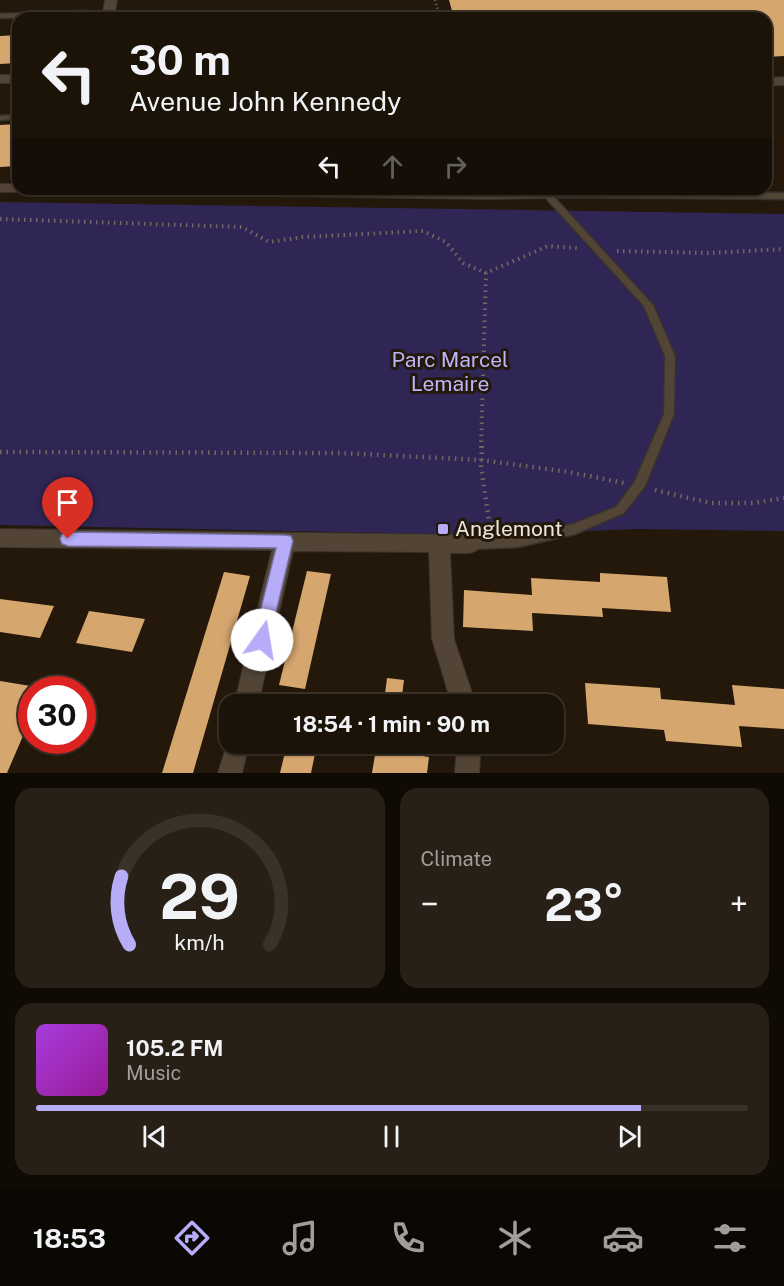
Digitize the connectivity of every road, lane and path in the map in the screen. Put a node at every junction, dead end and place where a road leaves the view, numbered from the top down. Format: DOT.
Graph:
graph roads {
  1 [pos="548,195"];
  2 [pos="666,195"];
  3 [pos="784,196"];
  4 [pos="0,219"];
  5 [pos="784,249"];
  6 [pos="597,250"];
  7 [pos="486,273"];
  8 [pos="0,452"];
  9 [pos="481,460"];
  10 [pos="639,486"];
  11 [pos="784,498"];
  12 [pos="0,538"];
  13 [pos="285,541"];
  14 [pos="493,543"];
  15 [pos="470,544"];
  16 [pos="440,545"];
  17 [pos="249,694"];
  18 [pos="460,694"];
  19 [pos="235,754"];
  20 [pos="469,754"];
  21 [pos="230,773"];
  22 [pos="467,773"];
  1 -- 6 [label="lane"];
  2 -- 3 [label="lane"];
  4 -- 7 [label="path"];
  5 -- 6 [label="path"];
  6 -- 7 [label="path"];
  6 -- 10 [label="lane"];
  7 -- 9 [label="path"];
  8 -- 9 [label="path"];
  9 -- 10 [label="path"];
  9 -- 14 [label="path"];
  10 -- 11 [label="path"];
  10 -- 14 [label="lane"];
  12 -- 13 [label="street"];
  13 -- 16 [label="street"];
  13 -- 17 [label="street"];
  14 -- 15 [label="lane"];
  15 -- 16 [label="street"];
  16 -- 18 [label="street"];
  19 -- 21 [label="street"];
  20 -- 22 [label="street"];
}
